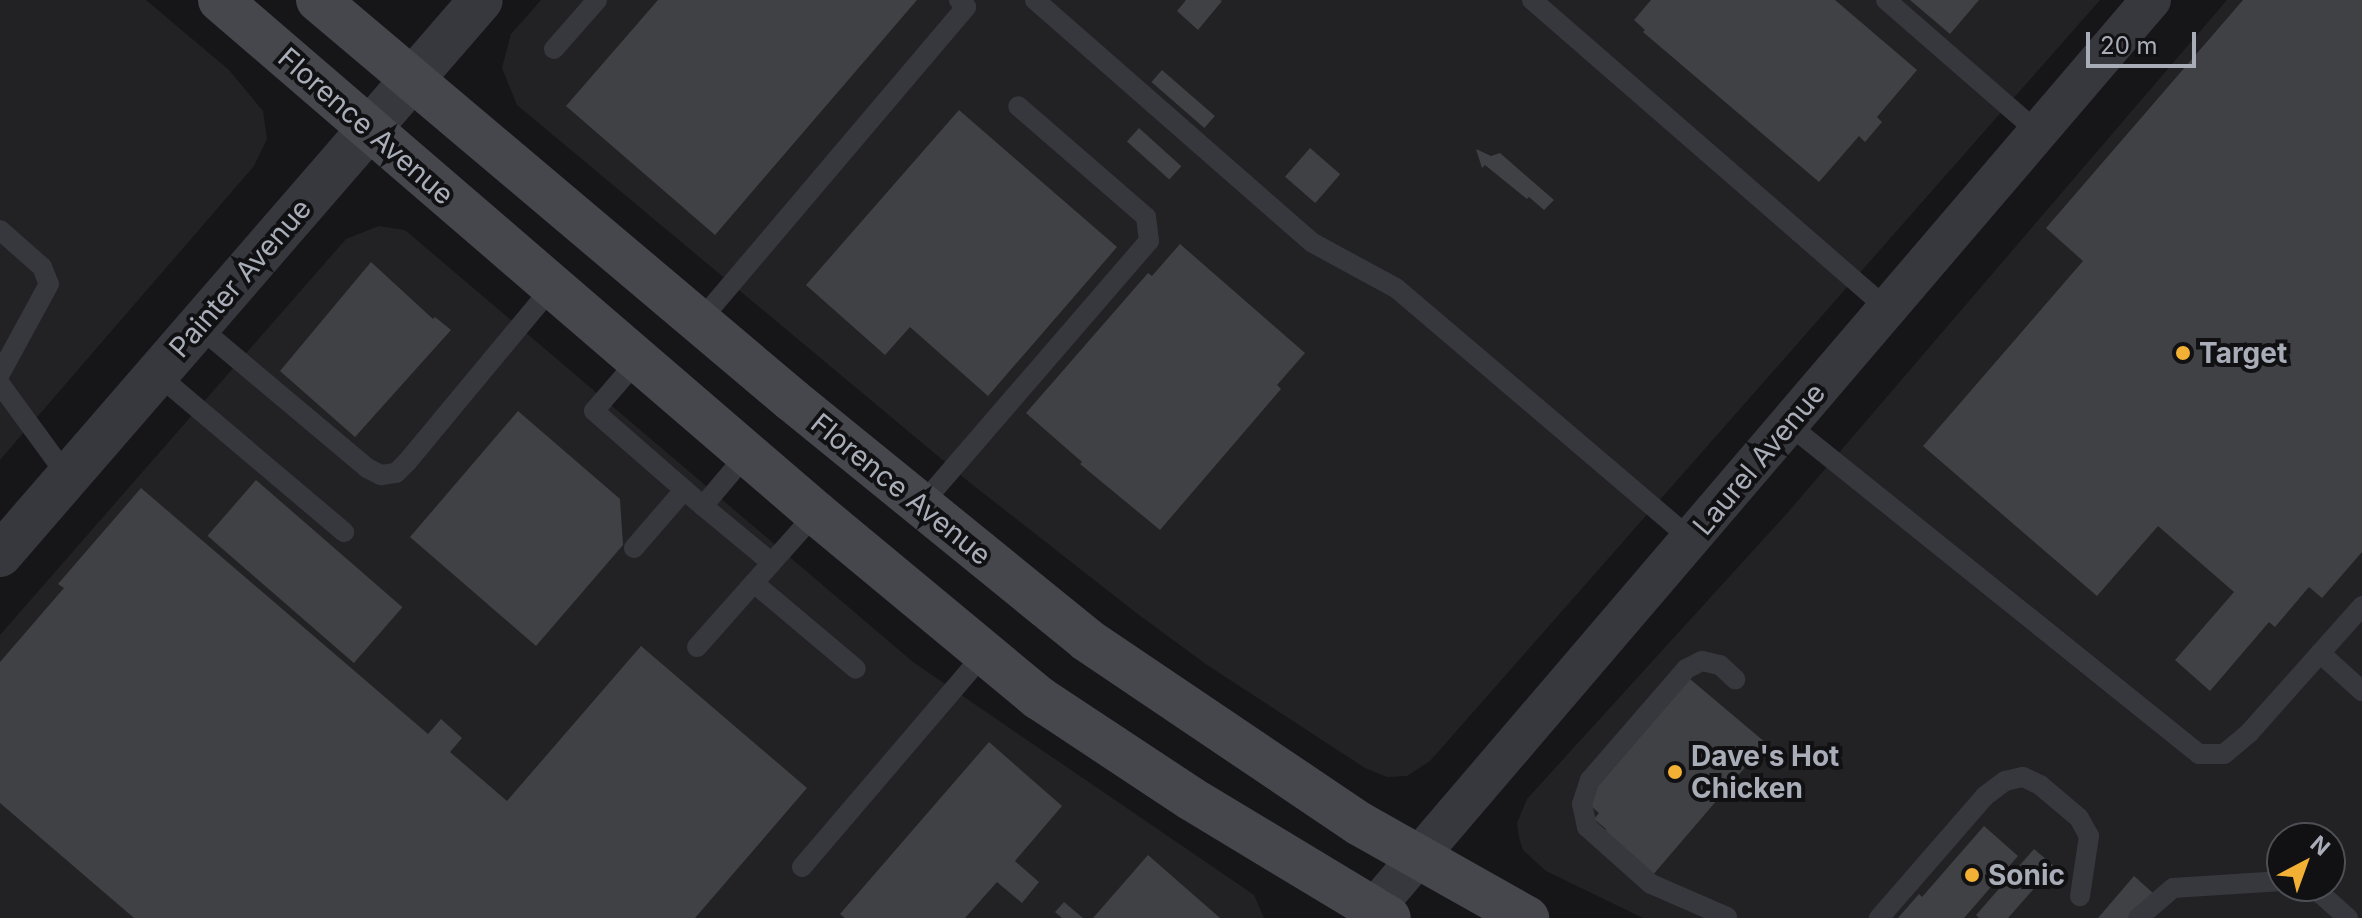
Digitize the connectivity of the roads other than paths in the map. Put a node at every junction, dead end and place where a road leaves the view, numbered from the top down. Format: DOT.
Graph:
graph roads {
  1 [pos="220,0"];
  2 [pos="318,0"];
  3 [pos="481,0"];
  4 [pos="597,0"];
  5 [pos="959,0"];
  6 [pos="1035,0"];
  7 [pos="1532,0"];
  8 [pos="1886,0"];
  9 [pos="2151,0"];
  10 [pos="554,49"];
  11 [pos="412,79"];
  12 [pos="1018,106"];
  13 [pos="369,128"];
  14 [pos="2038,132"];
  15 [pos="0,230"];
  16 [pos="553,286"];
  17 [pos="1887,309"];
  18 [pos="699,322"];
  19 [pos="198,326"];
  20 [pos="638,360"];
  21 [pos="0,374"];
  22 [pos="157,374"];
  23 [pos="0,384"];
  24 [pos="1788,424"];
  25 [pos="747,454"];
  26 [pos="68,477"];
  27 [pos="684,490"];
  28 [pos="921,505"];
  29 [pos="703,506"];
  30 [pos="816,513"];
  31 [pos="344,532"];
  32 [pos="1691,539"];
  33 [pos="634,548"];
  34 [pos="0,555"];
  35 [pos="772,563"];
  36 [pos="754,583"];
  37 [pos="2362,606"];
  38 [pos="697,647"];
  39 [pos="2320,653"];
  40 [pos="984,654"];
  41 [pos="856,669"];
  42 [pos="1735,679"];
  43 [pos="2362,691"];
  44 [pos="1417,858"];
  45 [pos="802,867"];
  46 [pos="2266,882"];
  47 [pos="2080,896"];
  48 [pos="2330,902"];
  49 [pos="1376,915"];
  50 [pos="1727,917"];
  51 [pos="1527,918"];
  52 [pos="1879,918"];
  53 [pos="2138,918"];
  54 [pos="2348,918"];
  1 -- 13 [label="main road, Florence Avenue"];
  2 -- 11 [label="main road, Florence Avenue"];
  3 -- 11 [label="street, Painter Avenue"];
  4 -- 10 [label="lane"];
  5 -- 18 [label="lane"];
  6 -- 32 [label="lane"];
  7 -- 17 [label="lane"];
  8 -- 14 [label="lane"];
  9 -- 14 [label="street, Laurel Avenue"];
  11 -- 13 [label="street, Painter Avenue"];
  11 -- 18 [label="main road, Florence Avenue"];
  12 -- 28 [label="lane"];
  13 -- 16 [label="main road, Florence Avenue"];
  13 -- 19 [label="street, Painter Avenue"];
  14 -- 17 [label="street, Laurel Avenue"];
  15 -- 21 [label="lane"];
  16 -- 19 [label="lane"];
  16 -- 20 [label="main road, Florence Avenue"];
  17 -- 24 [label="street, Laurel Avenue"];
  18 -- 28 [label="main road, Florence Avenue"];
  19 -- 22 [label="street, Painter Avenue"];
  20 -- 25 [label="main road, Florence Avenue"];
  20 -- 27 [label="lane"];
  22 -- 26 [label="street, Painter Avenue"];
  22 -- 31 [label="lane"];
  23 -- 26 [label="lane"];
  24 -- 32 [label="street, Laurel Avenue"];
  24 -- 39 [label="lane"];
  25 -- 29 [label="lane"];
  25 -- 30 [label="main road, Florence Avenue"];
  26 -- 34 [label="street, Painter Avenue"];
  27 -- 29 [label="lane"];
  27 -- 33 [label="lane"];
  28 -- 44 [label="main road, Florence Avenue"];
  29 -- 35 [label="lane"];
  30 -- 35 [label="lane"];
  30 -- 40 [label="main road, Florence Avenue"];
  32 -- 44 [label="street, Laurel Avenue"];
  35 -- 36 [label="lane"];
  36 -- 38 [label="lane"];
  36 -- 41 [label="lane"];
  37 -- 39 [label="lane"];
  39 -- 43 [label="lane"];
  40 -- 45 [label="lane"];
  40 -- 49 [label="main road, Florence Avenue"];
  42 -- 50 [label="lane"];
  44 -- 49 [label="street, Laurel Avenue"];
  44 -- 51 [label="main road, Florence Avenue"];
  46 -- 53 [label="lane"];
  47 -- 52 [label="lane"];
  48 -- 54 [label="lane"];
}
